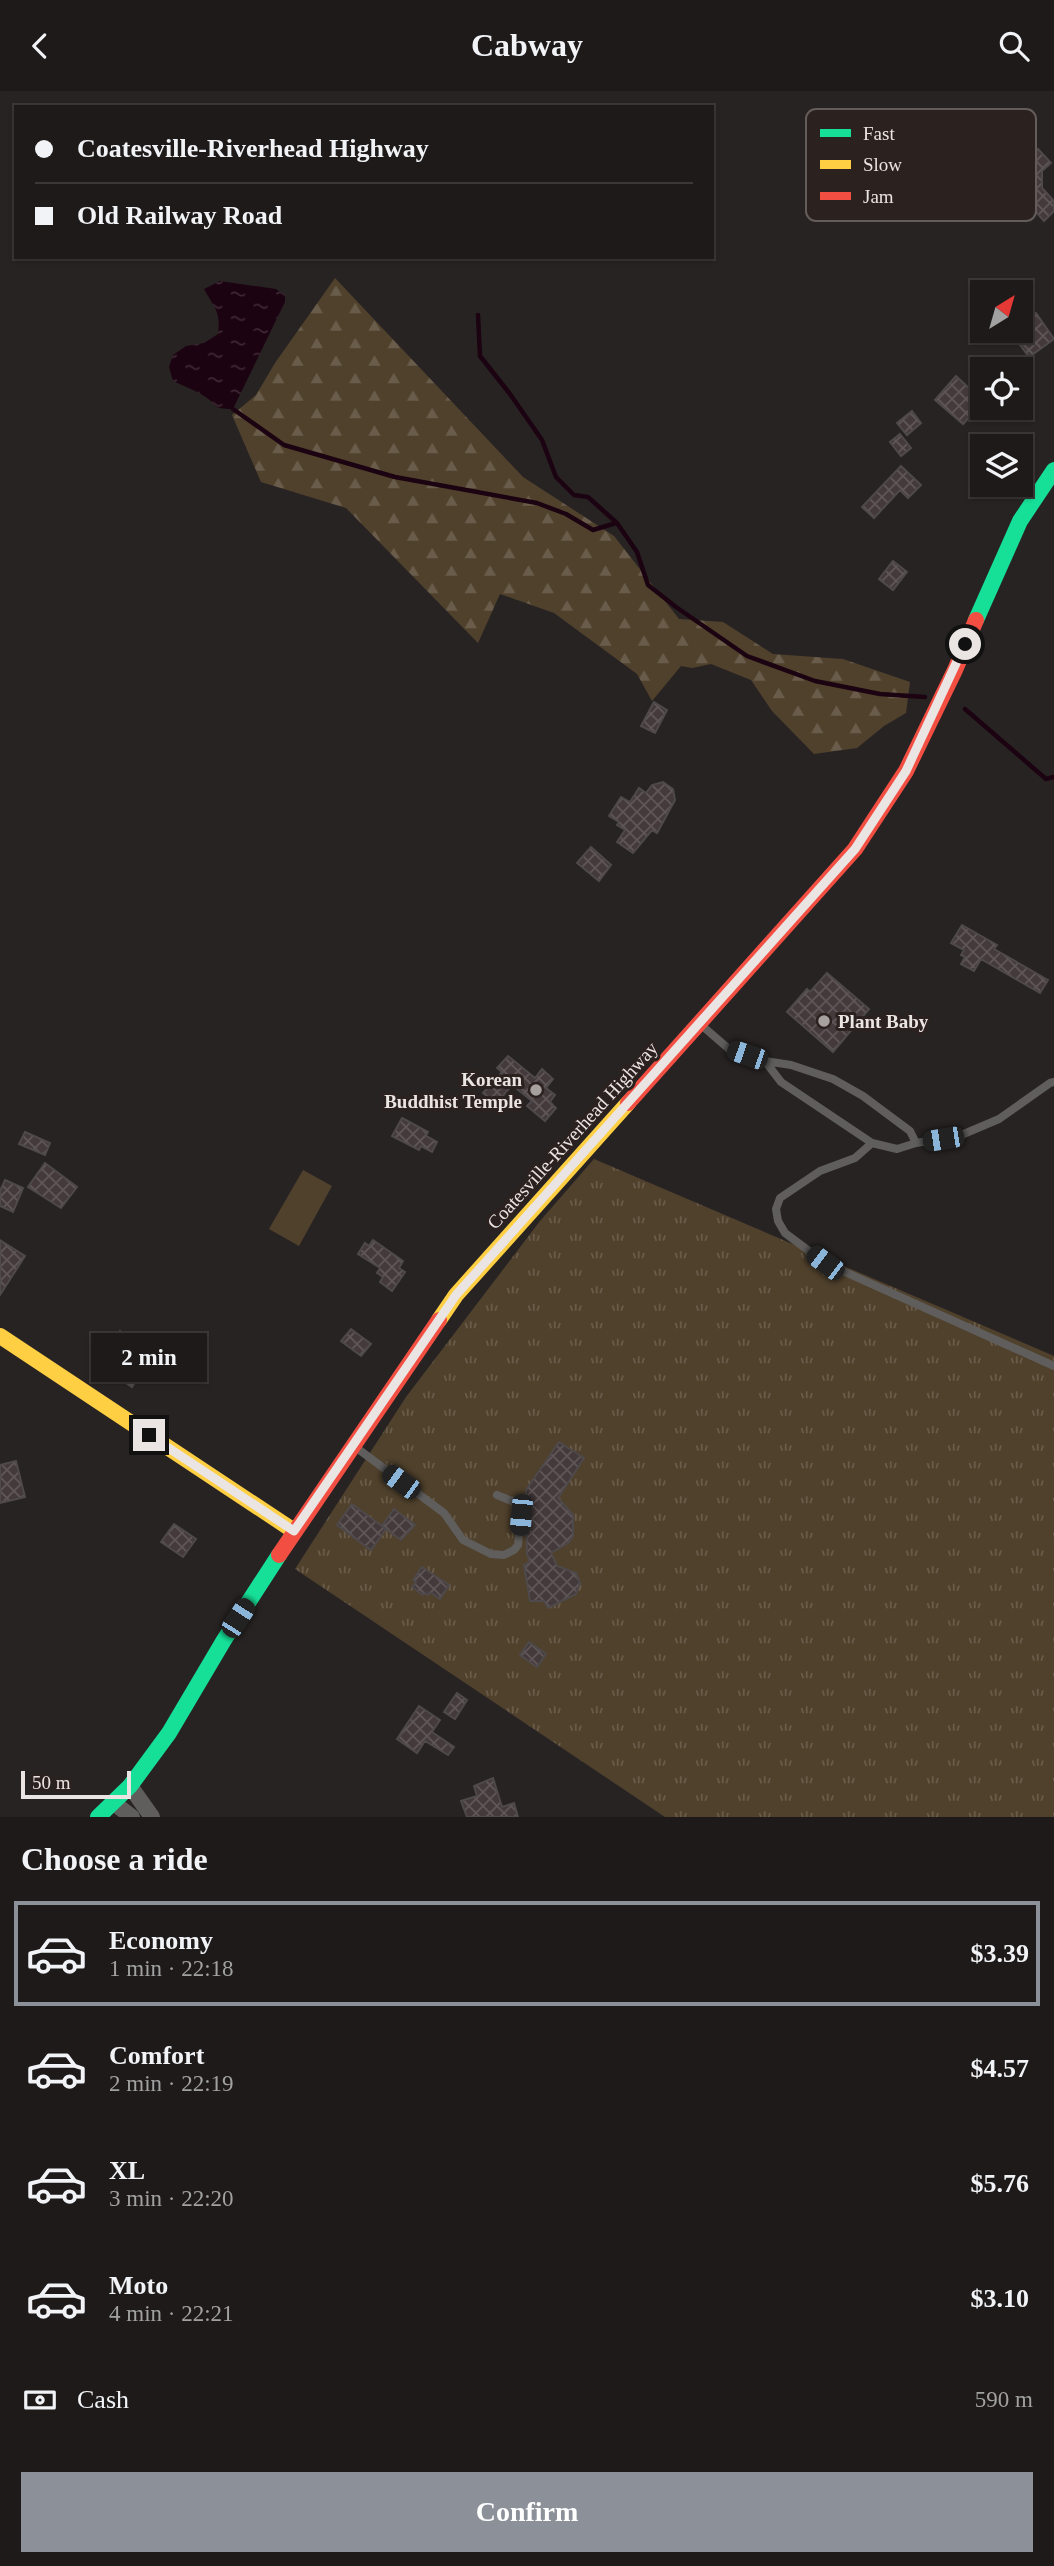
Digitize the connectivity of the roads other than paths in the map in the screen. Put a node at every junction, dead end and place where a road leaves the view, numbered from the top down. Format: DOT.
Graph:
graph roads {
  1 [pos="1054,470"];
  2 [pos="699,1024"];
  3 [pos="765,1061"];
  4 [pos="1054,1082"];
  5 [pos="872,1143"];
  6 [pos="916,1143"];
  7 [pos="0,1336"];
  8 [pos="1054,1366"];
  9 [pos="351,1444"];
  10 [pos="497,1495"];
  11 [pos="294,1531"];
  12 [pos="130,1786"];
  13 [pos="114,1803"];
  14 [pos="98,1817"];
  15 [pos="132,1817"];
  16 [pos="152,1817"];
  1 -- 2 [label="main road, Coatesville-Riverhead Highway"];
  2 -- 3 [label="lane"];
  2 -- 9 [label="main road, Coatesville-Riverhead Highway"];
  3 -- 5 [label="lane"];
  3 -- 6 [label="lane"];
  4 -- 6 [label="lane"];
  5 -- 6 [label="lane"];
  5 -- 8 [label="lane"];
  7 -- 11 [label="main road"];
  9 -- 10 [label="lane"];
  9 -- 11 [label="main road, Coatesville-Riverhead Highway"];
  11 -- 12 [label="main road, Coatesville-Riverhead Highway"];
  12 -- 13 [label="main road, Coatesville-Riverhead Highway"];
  12 -- 16 [label="street"];
  13 -- 14 [label="main road, Coatesville-Riverhead Highway"];
  13 -- 15 [label="street"];
}
